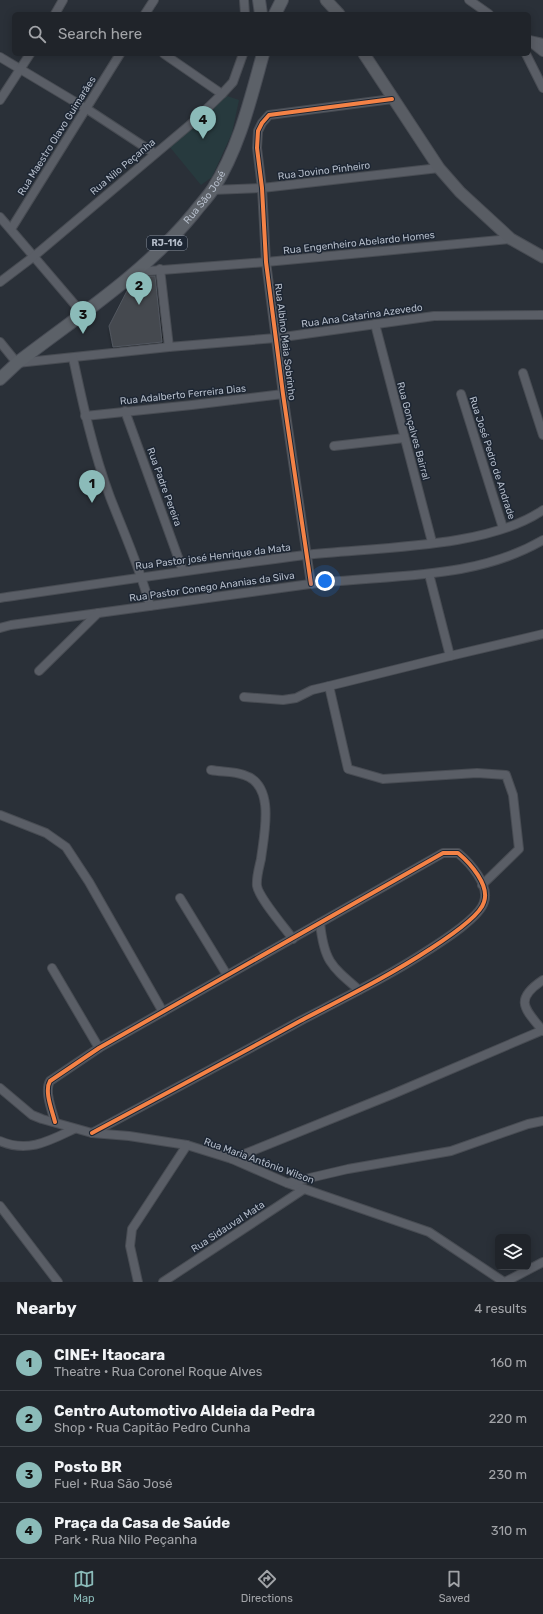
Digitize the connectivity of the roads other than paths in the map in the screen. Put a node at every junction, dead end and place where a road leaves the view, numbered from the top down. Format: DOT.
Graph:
graph roads {
  1 [pos="63,0"];
  2 [pos="154,0"];
  3 [pos="244,0"];
  4 [pos="259,0"];
  5 [pos="282,0"];
  6 [pos="326,0"];
  7 [pos="469,0"];
  8 [pos="336,8"];
  9 [pos="56,12"];
  10 [pos="146,12"];
  11 [pos="245,12"];
  12 [pos="261,12"];
  13 [pos="276,12"];
  14 [pos="486,12"];
  15 [pos="531,41"];
  16 [pos="531,43"];
  17 [pos="543,43"];
  18 [pos="543,52"];
  19 [pos="29,56"];
  20 [pos="119,56"];
  21 [pos="167,56"];
  22 [pos="242,56"];
  23 [pos="262,56"];
  24 [pos="365,56"];
  25 [pos="527,56"];
  26 [pos="0,57"];
  27 [pos="21,69"];
  28 [pos="543,88"];
  29 [pos="222,94"];
  30 [pos="392,99"];
  31 [pos="0,100"];
  32 [pos="87,110"];
  33 [pos="154,154"];
  34 [pos="438,168"];
  35 [pos="262,188"];
  36 [pos="212,190"];
  37 [pos="0,217"];
  38 [pos="11,229"];
  39 [pos="511,239"];
  40 [pos="34,257"];
  41 [pos="543,257"];
  42 [pos="266,262"];
  43 [pos="160,269"];
  44 [pos="136,272"];
  45 [pos="0,282"];
  46 [pos="82,313"];
  47 [pos="543,315"];
  48 [pos="375,324"];
  49 [pos="276,338"];
  50 [pos="0,342"];
  51 [pos="169,347"];
  52 [pos="73,358"];
  53 [pos="17,363"];
  54 [pos="523,373"];
  55 [pos="0,379"];
  56 [pos="283,394"];
  57 [pos="461,394"];
  58 [pos="125,411"];
  59 [pos="85,416"];
  60 [pos="543,435"];
  61 [pos="404,438"];
  62 [pos="334,446"];
  63 [pos="543,510"];
  64 [pos="504,528"];
  65 [pos="543,540"];
  66 [pos="432,542"];
  67 [pos="306,555"];
  68 [pos="183,571"];
  69 [pos="429,574"];
  70 [pos="142,576"];
  71 [pos="311,584"];
  72 [pos="0,598"];
  73 [pos="150,606"];
  74 [pos="98,613"];
  75 [pos="0,628"];
  76 [pos="543,634"];
  77 [pos="450,656"];
  78 [pos="39,671"];
  79 [pos="329,686"];
  80 [pos="244,697"];
  81 [pos="211,770"];
  82 [pos="0,815"];
  83 [pos="482,885"];
  84 [pos="180,898"];
  85 [pos="320,923"];
  86 [pos="293,939"];
  87 [pos="52,968"];
  88 [pos="227,975"];
  89 [pos="543,980"];
  90 [pos="360,990"];
  91 [pos="163,1012"];
  92 [pos="543,1030"];
  93 [pos="99,1048"];
  94 [pos="0,1088"];
  95 [pos="543,1121"];
  96 [pos="55,1122"];
  97 [pos="74,1129"];
  98 [pos="92,1134"];
  99 [pos="0,1141"];
  100 [pos="187,1145"];
  101 [pos="232,1159"];
  102 [pos="287,1183"];
  103 [pos="304,1189"];
  104 [pos="0,1206"];
  105 [pos="543,1262"];
  106 [pos="58,1282"];
  107 [pos="138,1282"];
  108 [pos="163,1282"];
  109 [pos="504,1282"];
  1 -- 9 [label="street"];
  2 -- 10 [label="street"];
  3 -- 11 [label="street"];
  4 -- 12 [label="main road"];
  5 -- 13 [label="main road"];
  6 -- 8 [label="main road"];
  7 -- 14 [label="street"];
  15 -- 17 [label="street"];
  16 -- 18 [label="street"];
  19 -- 27 [label="street"];
  20 -- 32 [label="street, Rua Maestro Olavo Guimarães"];
  21 -- 29 [label="street"];
  22 -- 29 [label="street, Rua Nilo Peçanha"];
  23 -- 36 [label="main road, Rua São José / RJ-116"];
  24 -- 30 [label="main road"];
  25 -- 28 [label="street"];
  26 -- 27 [label="street"];
  27 -- 31 [label="street"];
  27 -- 32 [label="street"];
  29 -- 33 [label="street, Rua Nilo Peçanha"];
  30 -- 34 [label="main road"];
  30 -- 35 [label="street, Rua Albino Maia Sobrinho"];
  32 -- 33 [label="street"];
  32 -- 38 [label="street, Rua Maestro Olavo Guimarães"];
  33 -- 40 [label="street, Rua Nilo Peçanha"];
  34 -- 35 [label="street, Rua Jovino Pinheiro"];
  34 -- 39 [label="main road"];
  35 -- 36 [label="street, Rua Jovino Pinheiro"];
  35 -- 42 [label="street, Rua Albino Maia Sobrinho"];
  36 -- 44 [label="main road, Rua São José / RJ-116"];
  37 -- 38 [label="street"];
  38 -- 40 [label="street"];
  39 -- 41 [label="main road"];
  39 -- 42 [label="street, Rua Engenheiro Abelardo Homes"];
  40 -- 45 [label="street, Rua Nilo Peçanha"];
  40 -- 46 [label="street"];
  42 -- 43 [label="street, Rua Engenheiro Abelardo Homes"];
  42 -- 49 [label="street, Rua Albino Maia Sobrinho"];
  43 -- 44 [label="street, Rua Engenheiro Abelardo Homes"];
  43 -- 51 [label="street"];
  44 -- 46 [label="main road, Rua São José / RJ-116"];
  46 -- 53 [label="main road, Rua São José / RJ-116"];
  47 -- 48 [label="street, Rua Ana Catarina Azevedo"];
  48 -- 49 [label="street, Rua Ana Catarina Azevedo"];
  48 -- 61 [label="street, Rua Gonçalves Bairral"];
  49 -- 51 [label="street, Rua Ana Catarina Azevedo"];
  49 -- 56 [label="street, Rua Albino Maia Sobrinho"];
  50 -- 53 [label="street"];
  51 -- 52 [label="street, Rua Ana Catarina Azevedo"];
  52 -- 53 [label="street, Rua Ana Catarina Azevedo"];
  52 -- 59 [label="street"];
  53 -- 55 [label="main road, Rua São José / RJ-116"];
  54 -- 60 [label="street"];
  56 -- 58 [label="street, Rua Adalberto Ferreira Dias"];
  56 -- 67 [label="street, Rua Albino Maia Sobrinho"];
  57 -- 64 [label="street, Rua José Pedro de Andrade"];
  58 -- 59 [label="street, Rua Adalberto Ferreira Dias"];
  58 -- 68 [label="street, Rua Padre Pereira"];
  59 -- 70 [label="street"];
  61 -- 62 [label="street"];
  61 -- 66 [label="street, Rua Gonçalves Bairral"];
  63 -- 64 [label="street, Rua Pastor josé Henrique da Mata"];
  64 -- 66 [label="street, Rua Pastor josé Henrique da Mata"];
  65 -- 69 [label="street, Rua Pastor Conego Ananias da Silva"];
  66 -- 67 [label="street, Rua Pastor josé Henrique da Mata"];
  67 -- 68 [label="street, Rua Pastor josé Henrique da Mata"];
  67 -- 71 [label="street, Rua Albino Maia Sobrinho"];
  68 -- 70 [label="street, Rua Pastor josé Henrique da Mata"];
  69 -- 71 [label="street, Rua Pastor Conego Ananias da Silva"];
  69 -- 77 [label="street"];
  70 -- 72 [label="street, Rua Pastor josé Henrique da Mata"];
  70 -- 73 [label="street"];
  71 -- 73 [label="street, Rua Pastor Conego Ananias da Silva"];
  73 -- 74 [label="street, Rua Pastor Conego Ananias da Silva"];
  74 -- 75 [label="street, Rua Pastor Conego Ananias da Silva"];
  74 -- 78 [label="street"];
  76 -- 77 [label="street"];
  77 -- 79 [label="street"];
  79 -- 80 [label="street"];
  79 -- 83 [label="street"];
  81 -- 86 [label="street"];
  82 -- 91 [label="street"];
  83 -- 85 [label="street"];
  83 -- 90 [label="street"];
  84 -- 88 [label="street"];
  85 -- 86 [label="street"];
  85 -- 90 [label="street"];
  86 -- 88 [label="street"];
  87 -- 93 [label="street"];
  88 -- 91 [label="street"];
  89 -- 92 [label="street"];
  90 -- 98 [label="street"];
  91 -- 93 [label="street"];
  92 -- 101 [label="street"];
  93 -- 96 [label="street"];
  94 -- 96 [label="street, Rua Maria Antônio Wilson"];
  95 -- 102 [label="street"];
  96 -- 97 [label="street, Rua Maria Antônio Wilson"];
  97 -- 98 [label="street, Rua Maria Antônio Wilson"];
  97 -- 99 [label="street"];
  98 -- 100 [label="street, Rua Maria Antônio Wilson"];
  100 -- 101 [label="street, Rua Maria Antônio Wilson"];
  100 -- 107 [label="street"];
  101 -- 102 [label="street, Rua Maria Antônio Wilson"];
  102 -- 103 [label="street, Rua Maria Antônio Wilson"];
  103 -- 108 [label="street, Rua Sidauval Mata"];
  103 -- 109 [label="street, Rua Maria Antônio Wilson"];
  104 -- 106 [label="street"];
  105 -- 109 [label="street"];
}
